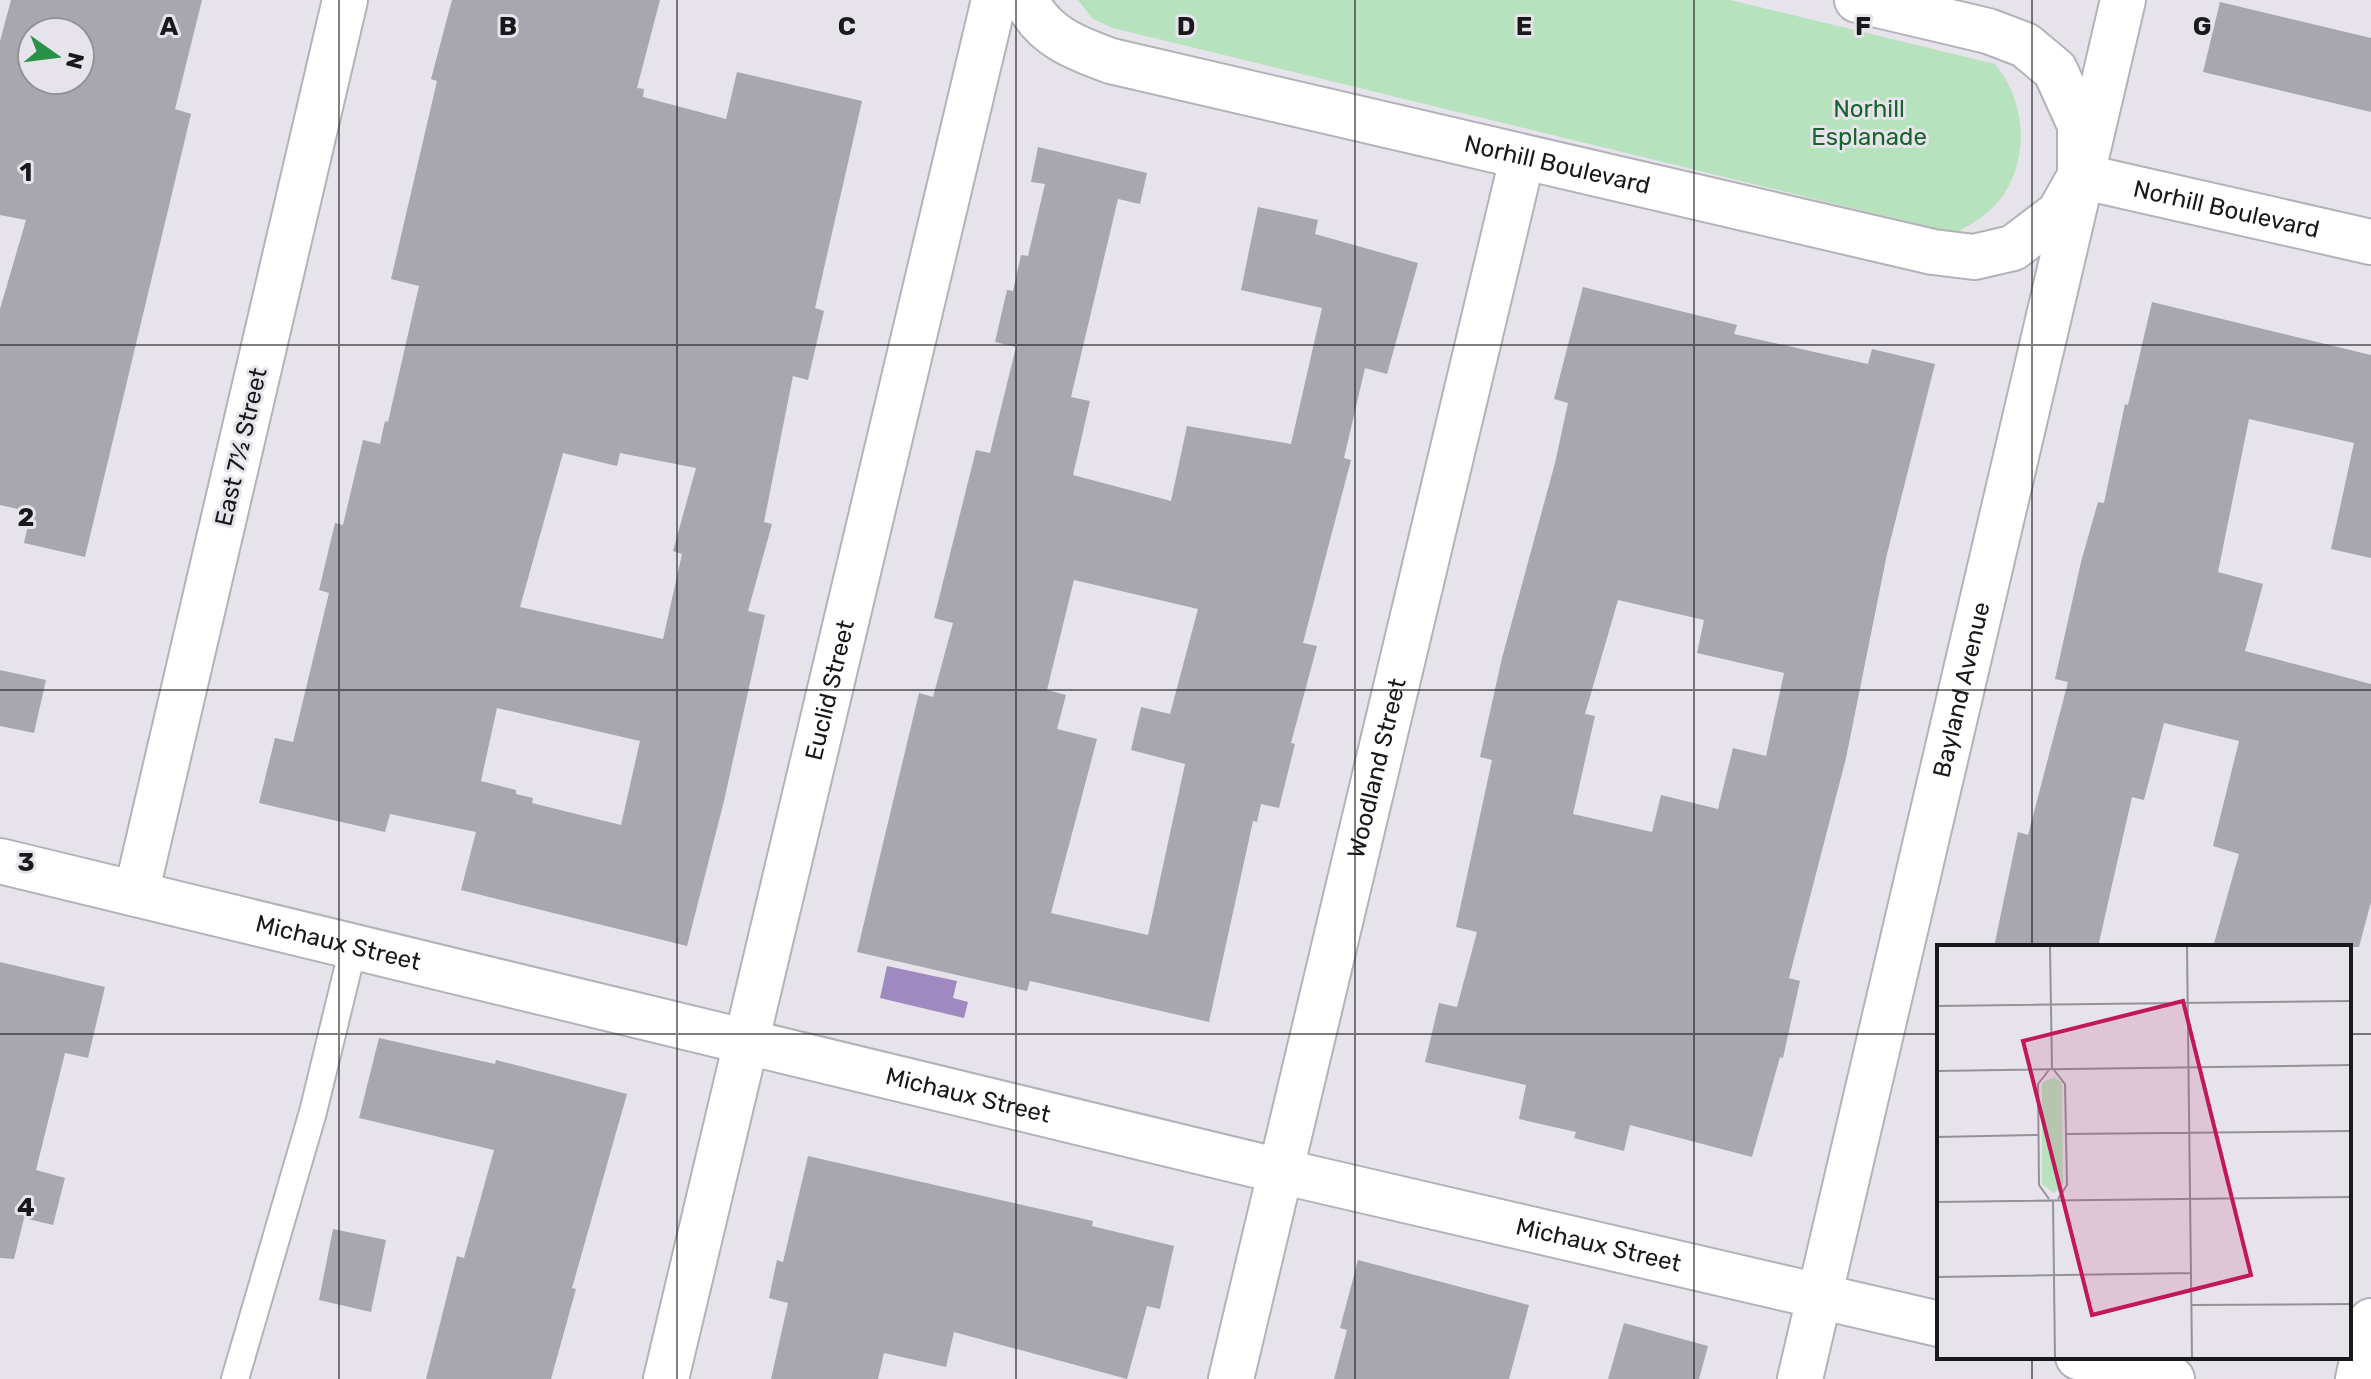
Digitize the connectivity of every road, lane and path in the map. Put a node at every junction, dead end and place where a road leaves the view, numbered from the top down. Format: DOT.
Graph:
graph roads {
  1 [pos="345,0"];
  2 [pos="994,0"];
  3 [pos="1026,0"];
  4 [pos="1857,0"];
  5 [pos="2123,0"];
  6 [pos="1522,159"];
  7 [pos="2080,176"];
  8 [pos="2371,242"];
  9 [pos="0,861"];
  10 [pos="136,894"];
  11 [pos="353,948"];
  12 [pos="747,1042"];
  13 [pos="1280,1171"];
  14 [pos="1820,1296"];
  15 [pos="2371,1321"];
  16 [pos="1937,1324"];
  17 [pos="2087,1359"];
  18 [pos="235,1379"];
  19 [pos="666,1379"];
  20 [pos="1231,1379"];
  21 [pos="1800,1379"];
  22 [pos="2172,1379"];
  23 [pos="2358,1379"];
  1 -- 10 [label="street, East 7½ Street"];
  2 -- 12 [label="street, Euclid Street"];
  3 -- 6 [label="street, Norhill Boulevard"];
  4 -- 7 [label="street, Norhill Boulevard"];
  5 -- 7 [label="street, Bayland Avenue"];
  6 -- 7 [label="street, Norhill Boulevard"];
  6 -- 13 [label="street, Woodland Street"];
  7 -- 8 [label="street, Norhill Boulevard"];
  7 -- 14 [label="street, Bayland Avenue"];
  9 -- 10 [label="street, Michaux Street"];
  10 -- 11 [label="street, Michaux Street"];
  11 -- 12 [label="street, Michaux Street"];
  11 -- 18 [label="lane"];
  12 -- 13 [label="street, Michaux Street"];
  12 -- 19 [label="street, Euclid Street"];
  13 -- 14 [label="street, Michaux Street"];
  13 -- 20 [label="street, Woodland Street"];
  14 -- 16 [label="street, Michaux Street"];
  14 -- 21 [label="street, Bayland Avenue"];
  15 -- 23 [label="street"];
  17 -- 22 [label="street"];
}
